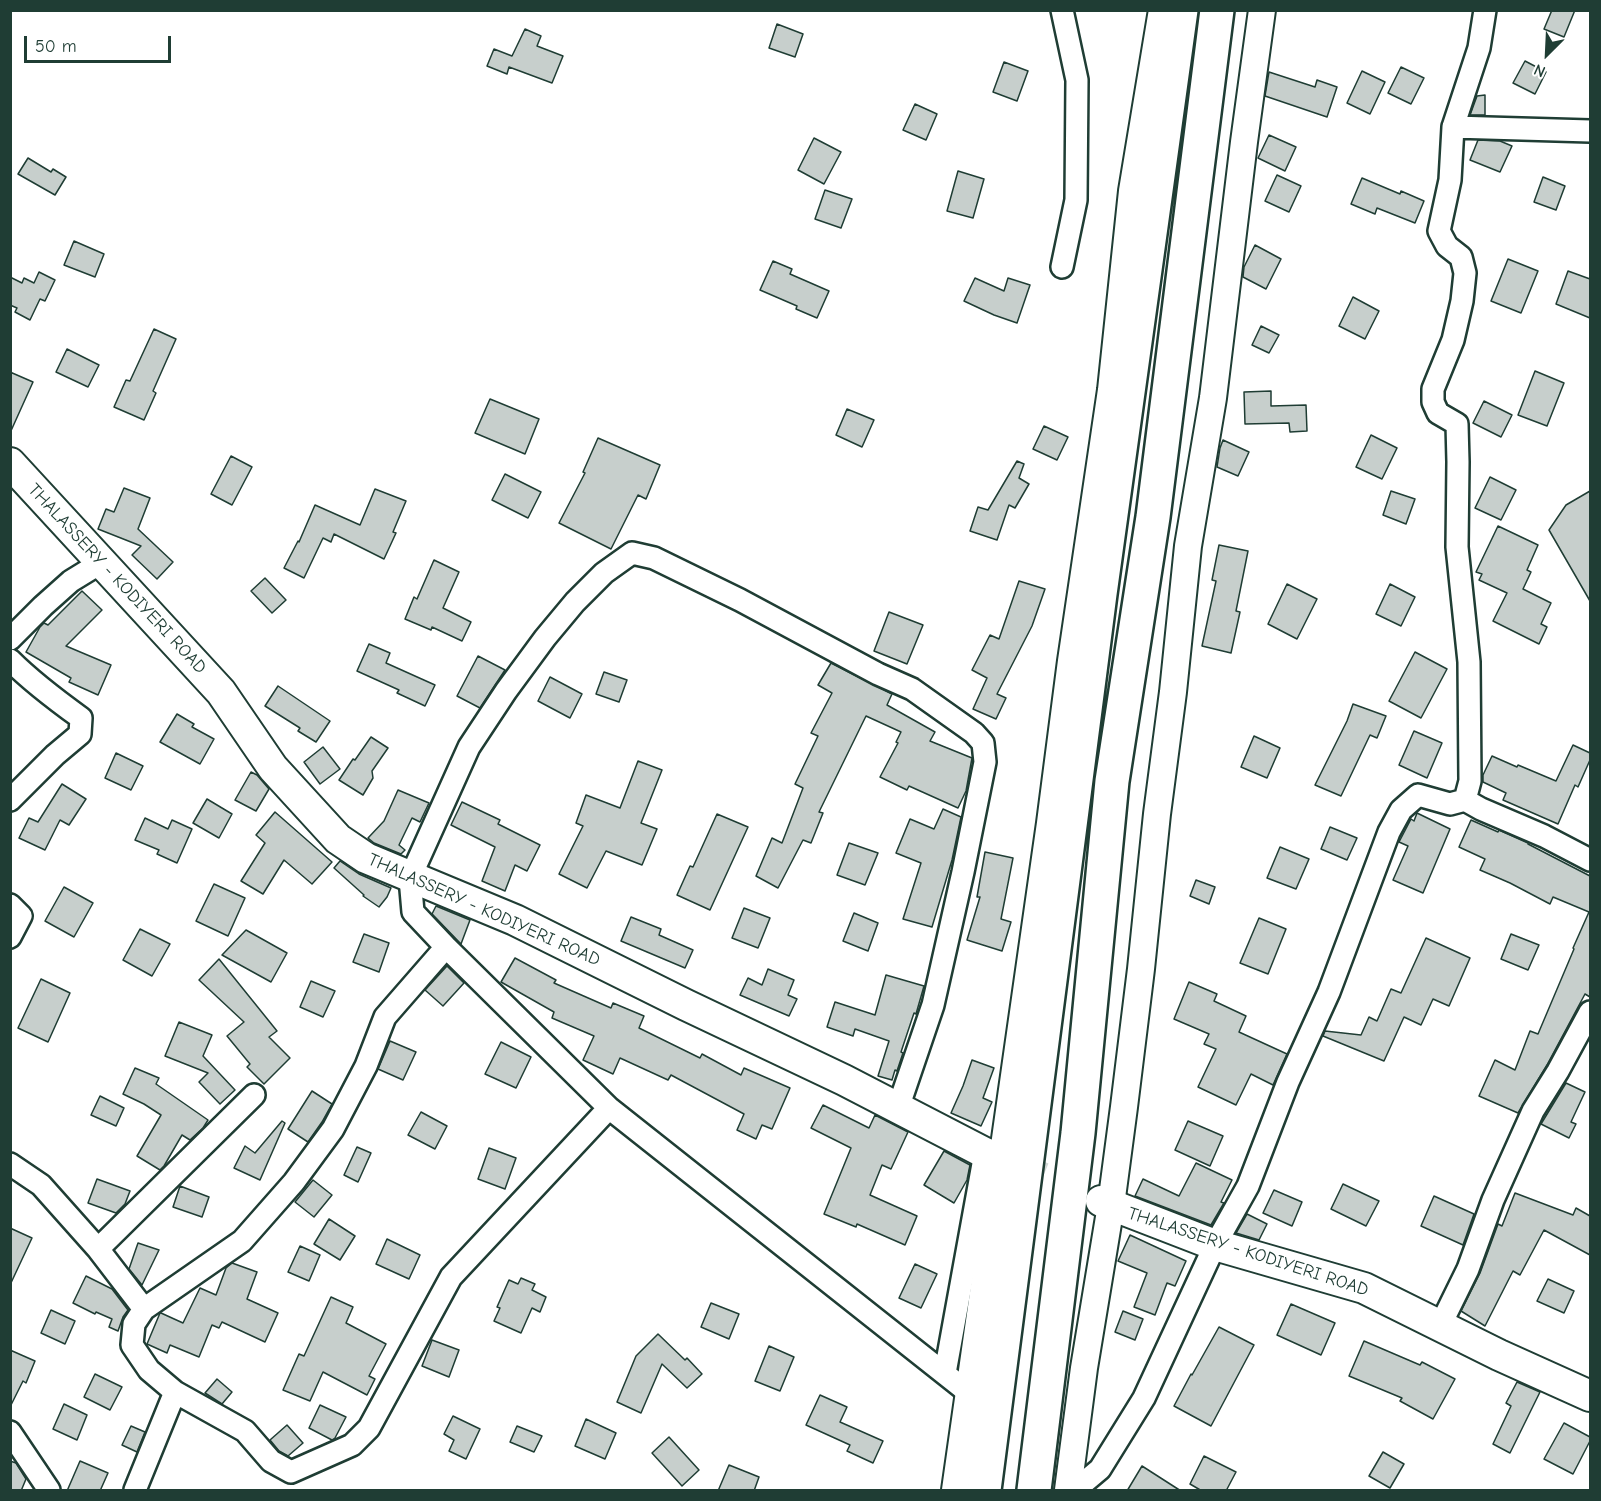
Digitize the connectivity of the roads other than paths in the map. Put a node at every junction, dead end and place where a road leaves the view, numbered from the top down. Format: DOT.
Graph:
graph roads {
  1 [pos="1062,10"];
  2 [pos="1162,10"];
  3 [pos="1181,10"];
  4 [pos="1217,10"];
  5 [pos="1262,10"];
  6 [pos="1485,10"];
  7 [pos="1453,127"];
  8 [pos="1590,131"];
  9 [pos="1062,267"];
  10 [pos="10,463"];
  11 [pos="102,562"];
  12 [pos="10,639"];
  13 [pos="10,660"];
  14 [pos="1465,800"];
  15 [pos="10,801"];
  16 [pos="1590,860"];
  17 [pos="410,878"];
  18 [pos="10,905"];
  19 [pos="10,937"];
  20 [pos="446,947"];
  21 [pos="1590,1012"];
  22 [pos="254,1095"];
  23 [pos="609,1108"];
  24 [pos="898,1108"];
  25 [pos="1001,1160"];
  26 [pos="10,1164"];
  27 [pos="1106,1203"];
  28 [pos="1215,1245"];
  29 [pos="98,1249"];
  30 [pos="144,1309"];
  31 [pos="1440,1326"];
  32 [pos="945,1373"];
  33 [pos="175,1392"];
  34 [pos="969,1393"];
  35 [pos="1590,1396"];
  36 [pos="10,1432"];
  37 [pos="49,1491"];
  38 [pos="135,1491"];
  39 [pos="955,1491"];
  40 [pos="984,1491"];
  41 [pos="1034,1491"];
  42 [pos="1068,1491"];
  43 [pos="1075,1491"];
  1 -- 9 [label="street"];
  2 -- 25 [label="street"];
  3 -- 40 [label="highway"];
  4 -- 41 [label="highway"];
  5 -- 27 [label="street"];
  6 -- 7 [label="street"];
  7 -- 8 [label="street"];
  7 -- 14 [label="street"];
  10 -- 11 [label="main road, THALASSERY - KODIYERI ROAD"];
  11 -- 12 [label="street"];
  11 -- 17 [label="main road, THALASSERY - KODIYERI ROAD"];
  13 -- 15 [label="street"];
  14 -- 16 [label="street"];
  14 -- 28 [label="street"];
  17 -- 20 [label="street"];
  17 -- 24 [label="main road, THALASSERY - KODIYERI ROAD"];
  17 -- 24 [label="street"];
  18 -- 19 [label="street"];
  20 -- 23 [label="street"];
  20 -- 30 [label="street"];
  21 -- 31 [label="street"];
  22 -- 29 [label="street"];
  23 -- 32 [label="street"];
  23 -- 33 [label="street"];
  24 -- 25 [label="main road, THALASSERY - KODIYERI ROAD"];
  25 -- 32 [label="street"];
  25 -- 34 [label="street"];
  26 -- 29 [label="street"];
  27 -- 28 [label="main road, THALASSERY - KODIYERI ROAD"];
  27 -- 42 [label="street"];
  28 -- 31 [label="main road, THALASSERY - KODIYERI ROAD"];
  28 -- 43 [label="street"];
  29 -- 30 [label="street"];
  30 -- 33 [label="street"];
  31 -- 35 [label="main road, THALASSERY - KODIYERI ROAD"];
  32 -- 34 [label="street"];
  33 -- 38 [label="street"];
  34 -- 39 [label="street"];
  36 -- 37 [label="street"];
}
